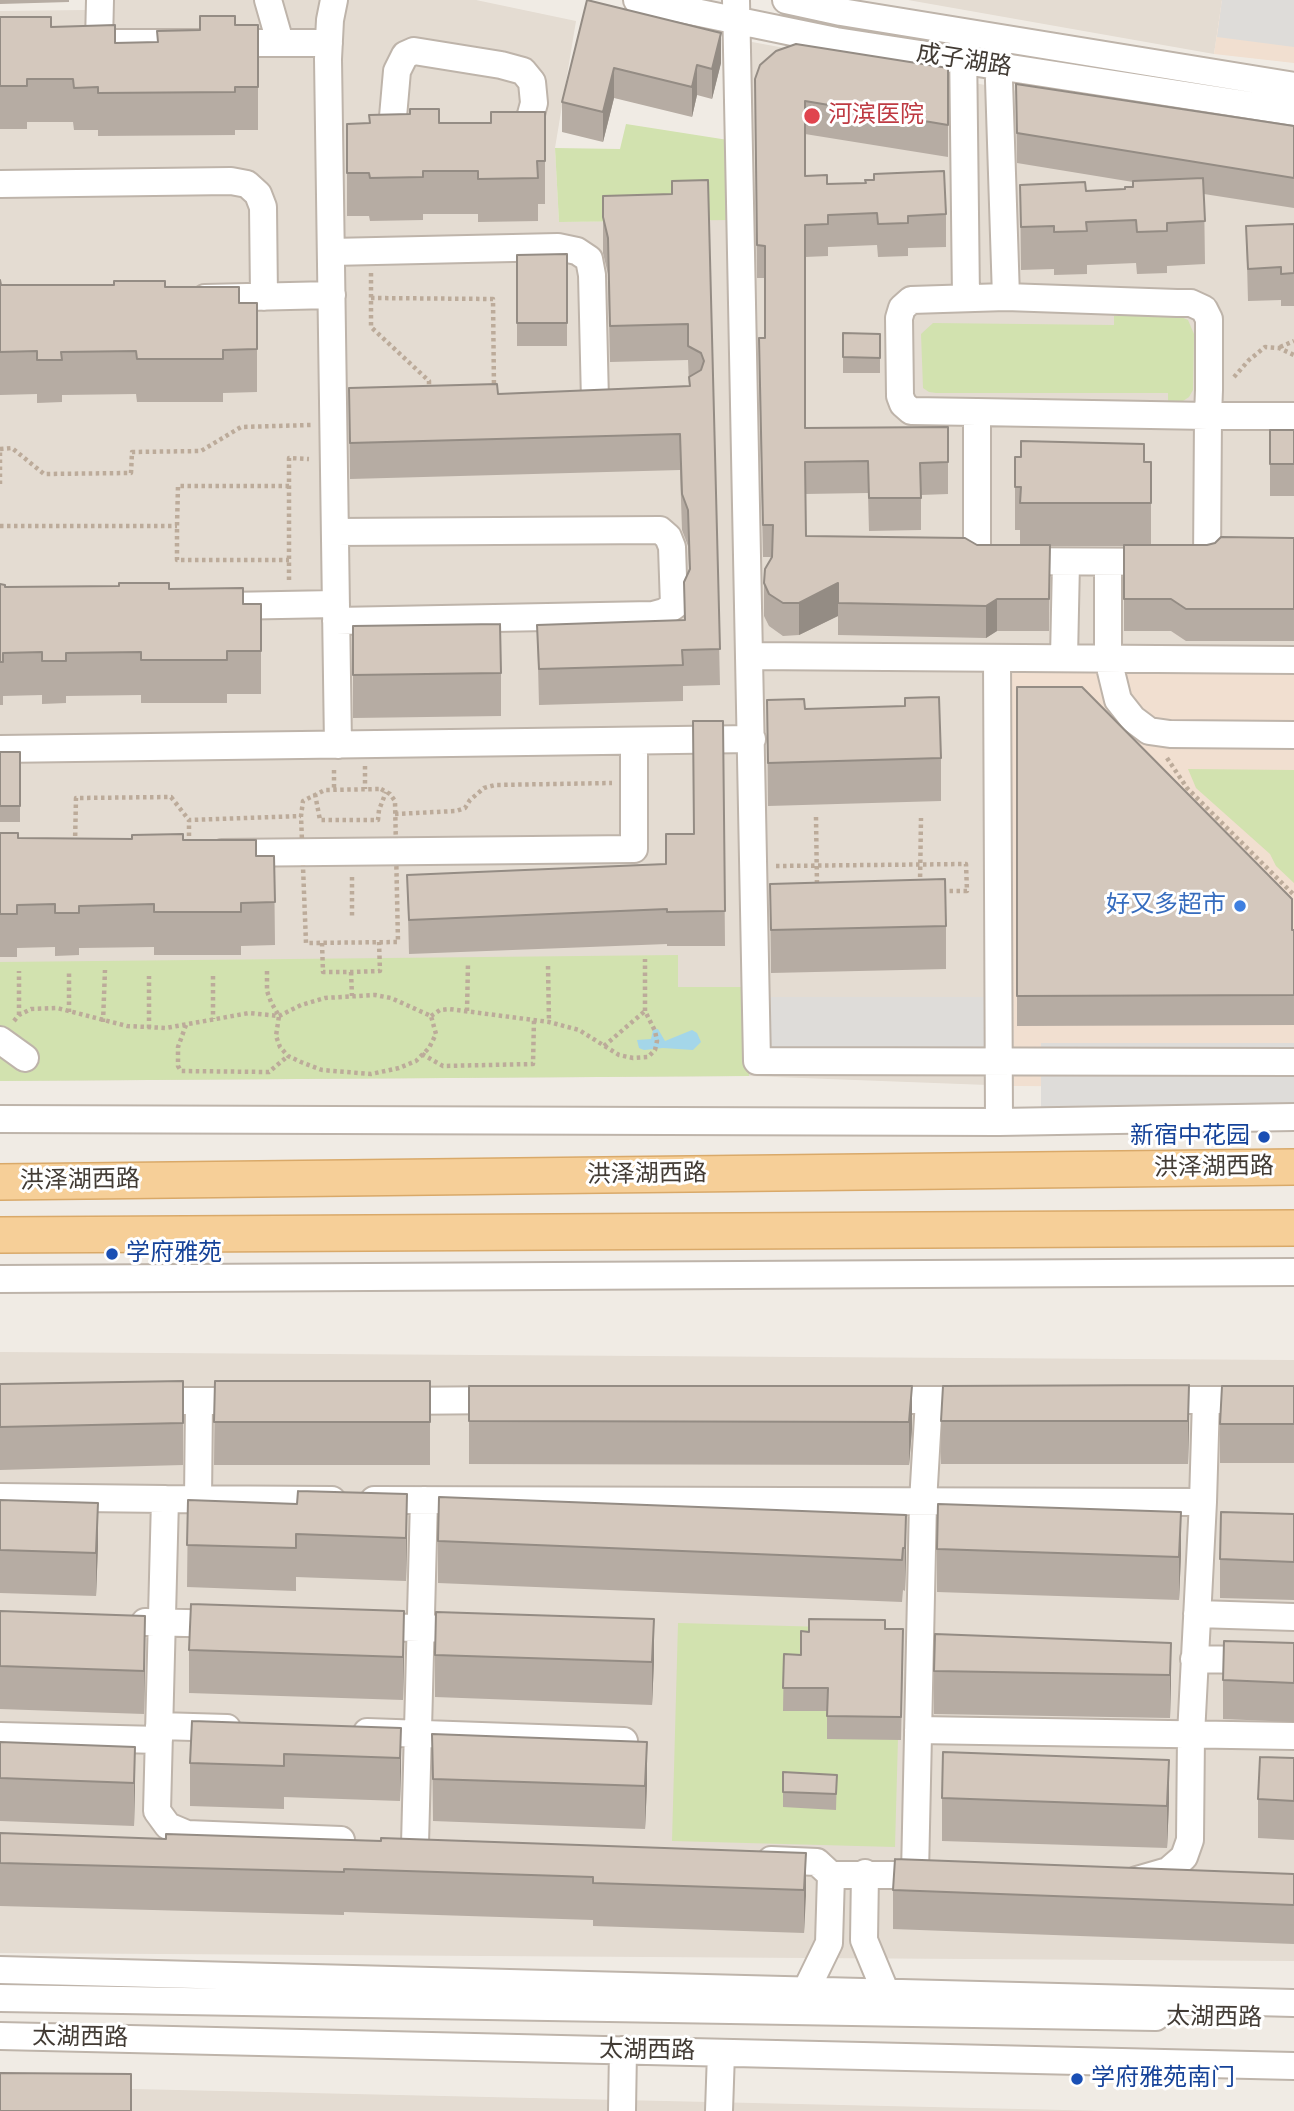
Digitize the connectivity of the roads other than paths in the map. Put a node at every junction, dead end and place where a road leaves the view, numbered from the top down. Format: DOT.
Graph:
graph roads {
  1 [pos="100,0"];
  2 [pos="268,0"];
  3 [pos="334,0"];
  4 [pos="637,0"];
  5 [pos="786,0"];
  6 [pos="736,10"];
  7 [pos="962,32"];
  8 [pos="998,37"];
  9 [pos="99,42"];
  10 [pos="280,42"];
  11 [pos="49,43"];
  12 [pos="329,43"];
  13 [pos="963,61"];
  14 [pos="999,66"];
  15 [pos="1294,86"];
  16 [pos="1294,112"];
  17 [pos="481,128"];
  18 [pos="372,129"];
  19 [pos="0,184"];
  20 [pos="331,252"];
  21 [pos="332,295"];
  22 [pos="264,297"];
  23 [pos="1006,297"];
  24 [pos="966,298"];
  25 [pos="180,299"];
  26 [pos="621,400"];
  27 [pos="1208,403"];
  28 [pos="978,412"];
  29 [pos="1294,416"];
  30 [pos="335,532"];
  31 [pos="1066,562"];
  32 [pos="1108,562"];
  33 [pos="196,607"];
  34 [pos="336,612"];
  35 [pos="750,656"];
  36 [pos="997,658"];
  37 [pos="1064,658"];
  38 [pos="1108,659"];
  39 [pos="1294,660"];
  40 [pos="1294,735"];
  41 [pos="752,739"];
  42 [pos="634,741"];
  43 [pos="338,745"];
  44 [pos="0,749"];
  45 [pos="189,853"];
  46 [pos="6,1032"];
  47 [pos="25,1058"];
  48 [pos="1294,1062"];
  49 [pos="999,1063"];
  50 [pos="1294,1116"];
  51 [pos="0,1119"];
  52 [pos="999,1122"];
  53 [pos="1294,1167"];
  54 [pos="12,1182"];
  55 [pos="1294,1228"];
  56 [pos="16,1235"];
  57 [pos="1294,1272"];
  58 [pos="0,1279"];
  59 [pos="846,1400"];
  60 [pos="929,1400"];
  61 [pos="998,1400"];
  62 [pos="1123,1400"];
  63 [pos="1206,1400"];
  64 [pos="1294,1400"];
  65 [pos="119,1401"];
  66 [pos="199,1401"];
  67 [pos="268,1401"];
  68 [pos="364,1401"];
  69 [pos="529,1401"];
  70 [pos="0,1497"];
  71 [pos="165,1499"];
  72 [pos="198,1500"];
  73 [pos="424,1500"];
  74 [pos="923,1502"];
  75 [pos="1202,1511"];
  76 [pos="1228,1522"];
  77 [pos="1196,1614"];
  78 [pos="1294,1617"];
  79 [pos="121,1622"];
  80 [pos="162,1623"];
  81 [pos="257,1625"];
  82 [pos="339,1627"];
  83 [pos="421,1628"];
  84 [pos="500,1630"];
  85 [pos="1194,1659"];
  86 [pos="1294,1661"];
  87 [pos="254,1729"];
  88 [pos="918,1730"];
  89 [pos="336,1731"];
  90 [pos="159,1733"];
  91 [pos="418,1734"];
  92 [pos="1191,1735"];
  93 [pos="1294,1736"];
  94 [pos="0,1737"];
  95 [pos="624,1741"];
  96 [pos="168,1826"];
  97 [pos="361,1841"];
  98 [pos="388,1842"];
  99 [pos="415,1844"];
  100 [pos="442,1845"];
  101 [pos="151,1848"];
  102 [pos="742,1859"];
  103 [pos="865,1873"];
  104 [pos="915,1874"];
  105 [pos="831,1875"];
  106 [pos="955,1875"];
  107 [pos="1115,1879"];
  108 [pos="0,1970"];
  109 [pos="0,1998"];
  110 [pos="801,2001"];
  111 [pos="890,2003"];
  112 [pos="1294,2003"];
  113 [pos="1294,2020"];
  114 [pos="0,2036"];
  115 [pos="623,2050"];
  116 [pos="721,2053"];
  117 [pos="1294,2066"];
  118 [pos="622,2111"];
  119 [pos="719,2111"];
  1 -- 9 [label="street"];
  2 -- 10 [label="street"];
  3 -- 12 [label="street"];
  4 -- 6 [label="street, 成子湖路"];
  5 -- 7 [label="street, 成子湖路"];
  6 -- 13 [label="street, 成子湖路"];
  6 -- 35 [label="street"];
  7 -- 8 [label="street, 成子湖路"];
  7 -- 13 [label="street"];
  8 -- 14 [label="street"];
  8 -- 15 [label="street, 成子湖路"];
  9 -- 10 [label="street"];
  9 -- 11 [label="street"];
  10 -- 12 [label="street"];
  12 -- 18 [label="street"];
  13 -- 14 [label="street, 成子湖路"];
  13 -- 24 [label="street"];
  14 -- 16 [label="street, 成子湖路"];
  14 -- 23 [label="street"];
  17 -- 18 [label="street"];
  18 -- 20 [label="street"];
  19 -- 22 [label="street"];
  20 -- 21 [label="street"];
  20 -- 26 [label="street"];
  21 -- 22 [label="street"];
  21 -- 30 [label="street"];
  22 -- 25 [label="street"];
  23 -- 24 [label="street"];
  23 -- 27 [label="street"];
  24 -- 28 [label="street"];
  27 -- 28 [label="street"];
  27 -- 29 [label="street"];
  27 -- 32 [label="street"];
  28 -- 31 [label="street"];
  30 -- 34 [label="street"];
  30 -- 34 [label="street"];
  31 -- 32 [label="street"];
  31 -- 37 [label="street"];
  32 -- 38 [label="street"];
  33 -- 34 [label="street"];
  34 -- 43 [label="street"];
  35 -- 36 [label="street"];
  35 -- 41 [label="street"];
  36 -- 37 [label="street"];
  36 -- 49 [label="street"];
  37 -- 38 [label="street"];
  38 -- 39 [label="street"];
  38 -- 40 [label="street"];
  41 -- 42 [label="street"];
  41 -- 49 [label="street"];
  42 -- 43 [label="street"];
  42 -- 45 [label="street"];
  43 -- 44 [label="street"];
  46 -- 47 [label="street"];
  48 -- 49 [label="street"];
  49 -- 52 [label="street"];
  50 -- 52 [label="street"];
  51 -- 52 [label="street"];
  53 -- 54 [label="main road, 洪泽湖西路"];
  54 -- 56 [label="main road"];
  55 -- 56 [label="main road"];
  57 -- 58 [label="street"];
  59 -- 60 [label="street"];
  60 -- 61 [label="street"];
  60 -- 74 [label="street"];
  62 -- 63 [label="street"];
  63 -- 64 [label="street"];
  63 -- 75 [label="street"];
  65 -- 66 [label="street"];
  66 -- 67 [label="street"];
  66 -- 72 [label="street"];
  68 -- 69 [label="street"];
  70 -- 71 [label="street"];
  71 -- 72 [label="street"];
  71 -- 80 [label="street"];
  72 -- 73 [label="street"];
  73 -- 74 [label="street"];
  73 -- 83 [label="street"];
  74 -- 75 [label="street"];
  74 -- 88 [label="street"];
  75 -- 76 [label="street"];
  75 -- 77 [label="street"];
  77 -- 78 [label="street"];
  77 -- 85 [label="street"];
  79 -- 80 [label="street"];
  80 -- 81 [label="street"];
  80 -- 90 [label="street"];
  82 -- 83 [label="street"];
  83 -- 84 [label="street"];
  83 -- 91 [label="street"];
  85 -- 86 [label="street"];
  85 -- 92 [label="street"];
  87 -- 90 [label="street"];
  88 -- 92 [label="street"];
  88 -- 104 [label="street"];
  89 -- 91 [label="street"];
  90 -- 94 [label="street"];
  90 -- 96 [label="street"];
  91 -- 95 [label="street"];
  91 -- 99 [label="street"];
  92 -- 93 [label="street"];
  92 -- 107 [label="street"];
  96 -- 97 [label="street"];
  96 -- 101 [label="street"];
  98 -- 99 [label="street"];
  99 -- 100 [label="street"];
  102 -- 105 [label="street"];
  103 -- 104 [label="street"];
  103 -- 105 [label="street"];
  103 -- 111 [label="street"];
  104 -- 106 [label="street"];
  105 -- 110 [label="street"];
  108 -- 110 [label="street"];
  109 -- 110 [label="street, 太湖西路"];
  110 -- 111 [label="street, 太湖西路"];
  111 -- 112 [label="street"];
  111 -- 113 [label="street, 太湖西路"];
  114 -- 115 [label="street, 太湖西路"];
  115 -- 116 [label="street, 太湖西路"];
  115 -- 118 [label="street"];
  116 -- 117 [label="street, 太湖西路"];
  116 -- 119 [label="street"];
}
